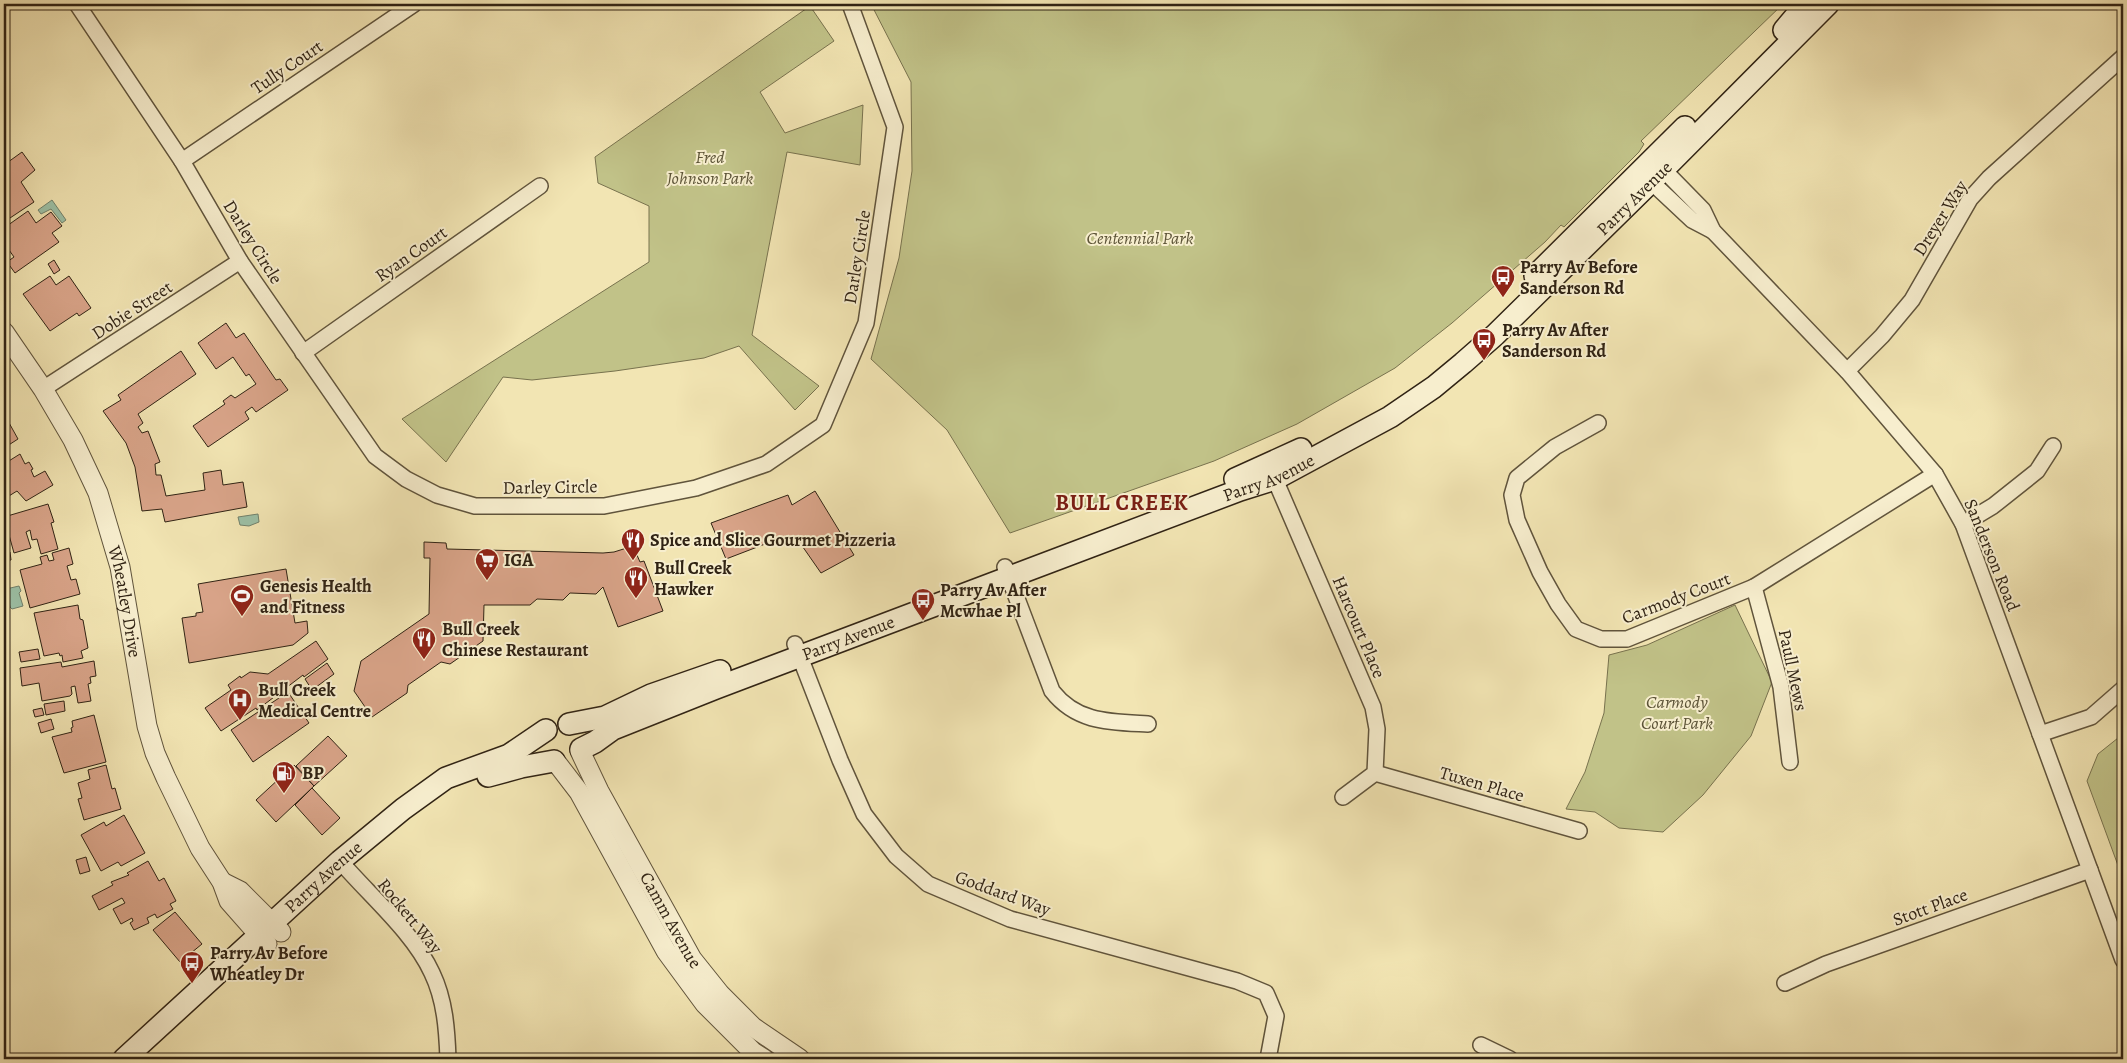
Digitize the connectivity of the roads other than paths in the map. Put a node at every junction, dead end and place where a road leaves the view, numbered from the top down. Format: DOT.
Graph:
graph roads {
  1 [pos="77,4"];
  2 [pos="414,4"];
  3 [pos="850,4"];
  4 [pos="1806,4"];
  5 [pos="1828,4"];
  6 [pos="2123,57"];
  7 [pos="182,161"];
  8 [pos="1652,170"];
  9 [pos="540,186"];
  10 [pos="240,261"];
  11 [pos="4,332"];
  12 [pos="303,353"];
  13 [pos="1847,371"];
  14 [pos="44,389"];
  15 [pos="1598,423"];
  16 [pos="2053,446"];
  17 [pos="1272,472"];
  18 [pos="1935,474"];
  19 [pos="1962,524"];
  20 [pos="1007,572"];
  21 [pos="1754,588"];
  22 [pos="797,650"];
  23 [pos="2123,689"];
  24 [pos="570,724"];
  25 [pos="1148,724"];
  26 [pos="546,730"];
  27 [pos="2040,734"];
  28 [pos="581,750"];
  29 [pos="555,761"];
  30 [pos="1790,762"];
  31 [pos="1375,773"];
  32 [pos="1343,797"];
  33 [pos="1579,831"];
  34 [pos="344,866"];
  35 [pos="2090,870"];
  36 [pos="270,933"];
  37 [pos="2123,960"];
  38 [pos="1785,983"];
  39 [pos="1482,1045"];
  40 [pos="124,1059"];
  41 [pos="144,1059"];
  42 [pos="448,1059"];
  43 [pos="764,1059"];
  44 [pos="800,1059"];
  45 [pos="1268,1059"];
  46 [pos="1510,1059"];
  1 -- 7 [label="street, Darley Circle"];
  2 -- 7 [label="street, Tully Court"];
  3 -- 12 [label="street, Darley Circle"];
  4 -- 8 [label="main road, Parry Avenue"];
  5 -- 8 [label="main road, Parry Avenue"];
  6 -- 13 [label="street, Dreyer Way"];
  7 -- 10 [label="street, Darley Circle"];
  8 -- 13 [label="street, Sanderson Road"];
  8 -- 17 [label="main road, Parry Avenue"];
  9 -- 12 [label="street, Ryan Court"];
  10 -- 12 [label="street, Darley Circle"];
  10 -- 14 [label="street, Dobie Street"];
  11 -- 14 [label="street, Wheatley Drive"];
  13 -- 18 [label="street, Sanderson Road"];
  14 -- 36 [label="street, Wheatley Drive"];
  15 -- 21 [label="street, Carmody Court"];
  16 -- 19 [label="street"];
  17 -- 20 [label="main road, Parry Avenue"];
  17 -- 31 [label="street, Harcourt Place"];
  18 -- 19 [label="street, Sanderson Road"];
  18 -- 21 [label="street, Carmody Court"];
  19 -- 27 [label="street, Sanderson Road"];
  20 -- 22 [label="main road, Parry Avenue"];
  20 -- 25 [label="street"];
  21 -- 30 [label="street, Paull Mews"];
  22 -- 24 [label="main road, Parry Avenue"];
  22 -- 28 [label="main road, Parry Avenue"];
  22 -- 45 [label="street, Goddard Way"];
  23 -- 27 [label="street"];
  24 -- 26 [label="main road"];
  24 -- 28 [label="main road"];
  26 -- 29 [label="main road"];
  26 -- 34 [label="main road, Parry Avenue"];
  27 -- 35 [label="street, Sanderson Road"];
  28 -- 29 [label="main road"];
  28 -- 44 [label="street, Camm Avenue"];
  29 -- 34 [label="main road, Parry Avenue"];
  29 -- 43 [label="street, Camm Avenue"];
  31 -- 32 [label="street"];
  31 -- 33 [label="street, Tuxen Place"];
  34 -- 36 [label="main road, Parry Avenue"];
  34 -- 42 [label="street, Rockett Way"];
  35 -- 37 [label="street, Sanderson Road"];
  35 -- 38 [label="street, Stott Place"];
  36 -- 40 [label="main road, Parry Avenue"];
  36 -- 41 [label="main road, Parry Avenue"];
  39 -- 46 [label="street"];
}
